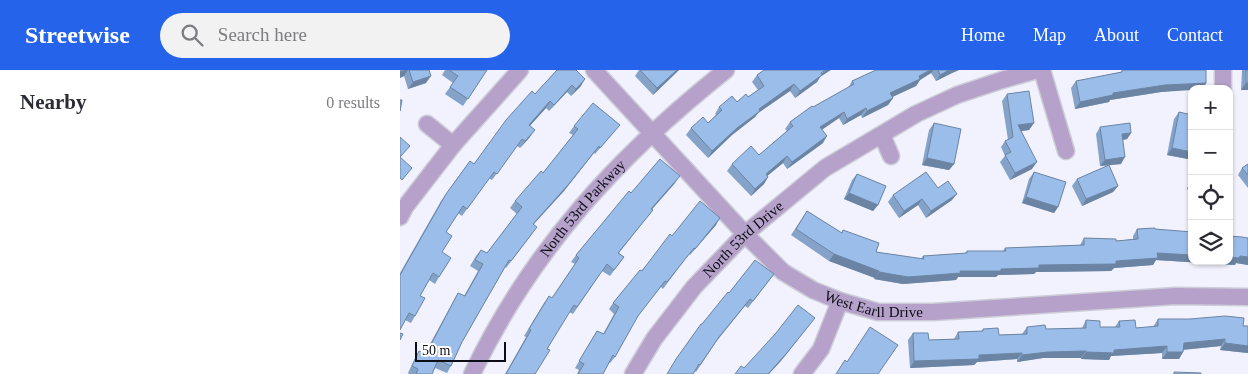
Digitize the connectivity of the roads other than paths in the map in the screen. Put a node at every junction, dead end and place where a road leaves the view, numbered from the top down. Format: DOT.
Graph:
graph roads {
  1 [pos="520,70"];
  2 [pos="594,70"];
  3 [pos="726,70"];
  4 [pos="1037,70"];
  5 [pos="1042,70"];
  6 [pos="1223,70"];
  7 [pos="1224,85"];
  8 [pos="426,124"];
  9 [pos="652,132"];
  10 [pos="882,135"];
  11 [pos="453,145"];
  12 [pos="1066,151"];
  13 [pos="891,156"];
  14 [pos="400,217"];
  15 [pos="745,234"];
  16 [pos="1248,297"];
  17 [pos="840,301"];
  18 [pos="472,374"];
  19 [pos="633,374"];
  20 [pos="802,374"];
  1 -- 11 [label="street"];
  2 -- 9 [label="street, West Earll Drive"];
  3 -- 9 [label="street, North 53rd Parkway"];
  4 -- 10 [label="street, North 53rd Drive"];
  5 -- 12 [label="street"];
  6 -- 7 [label="street"];
  8 -- 11 [label="street"];
  9 -- 15 [label="street, West Earll Drive"];
  9 -- 18 [label="street, North 53rd Parkway"];
  10 -- 13 [label="street"];
  10 -- 15 [label="street, North 53rd Drive"];
  11 -- 14 [label="street"];
  15 -- 17 [label="street, West Earll Drive"];
  15 -- 19 [label="street, North 53rd Drive"];
  16 -- 17 [label="street, West Earll Drive"];
  17 -- 20 [label="street"];
}
